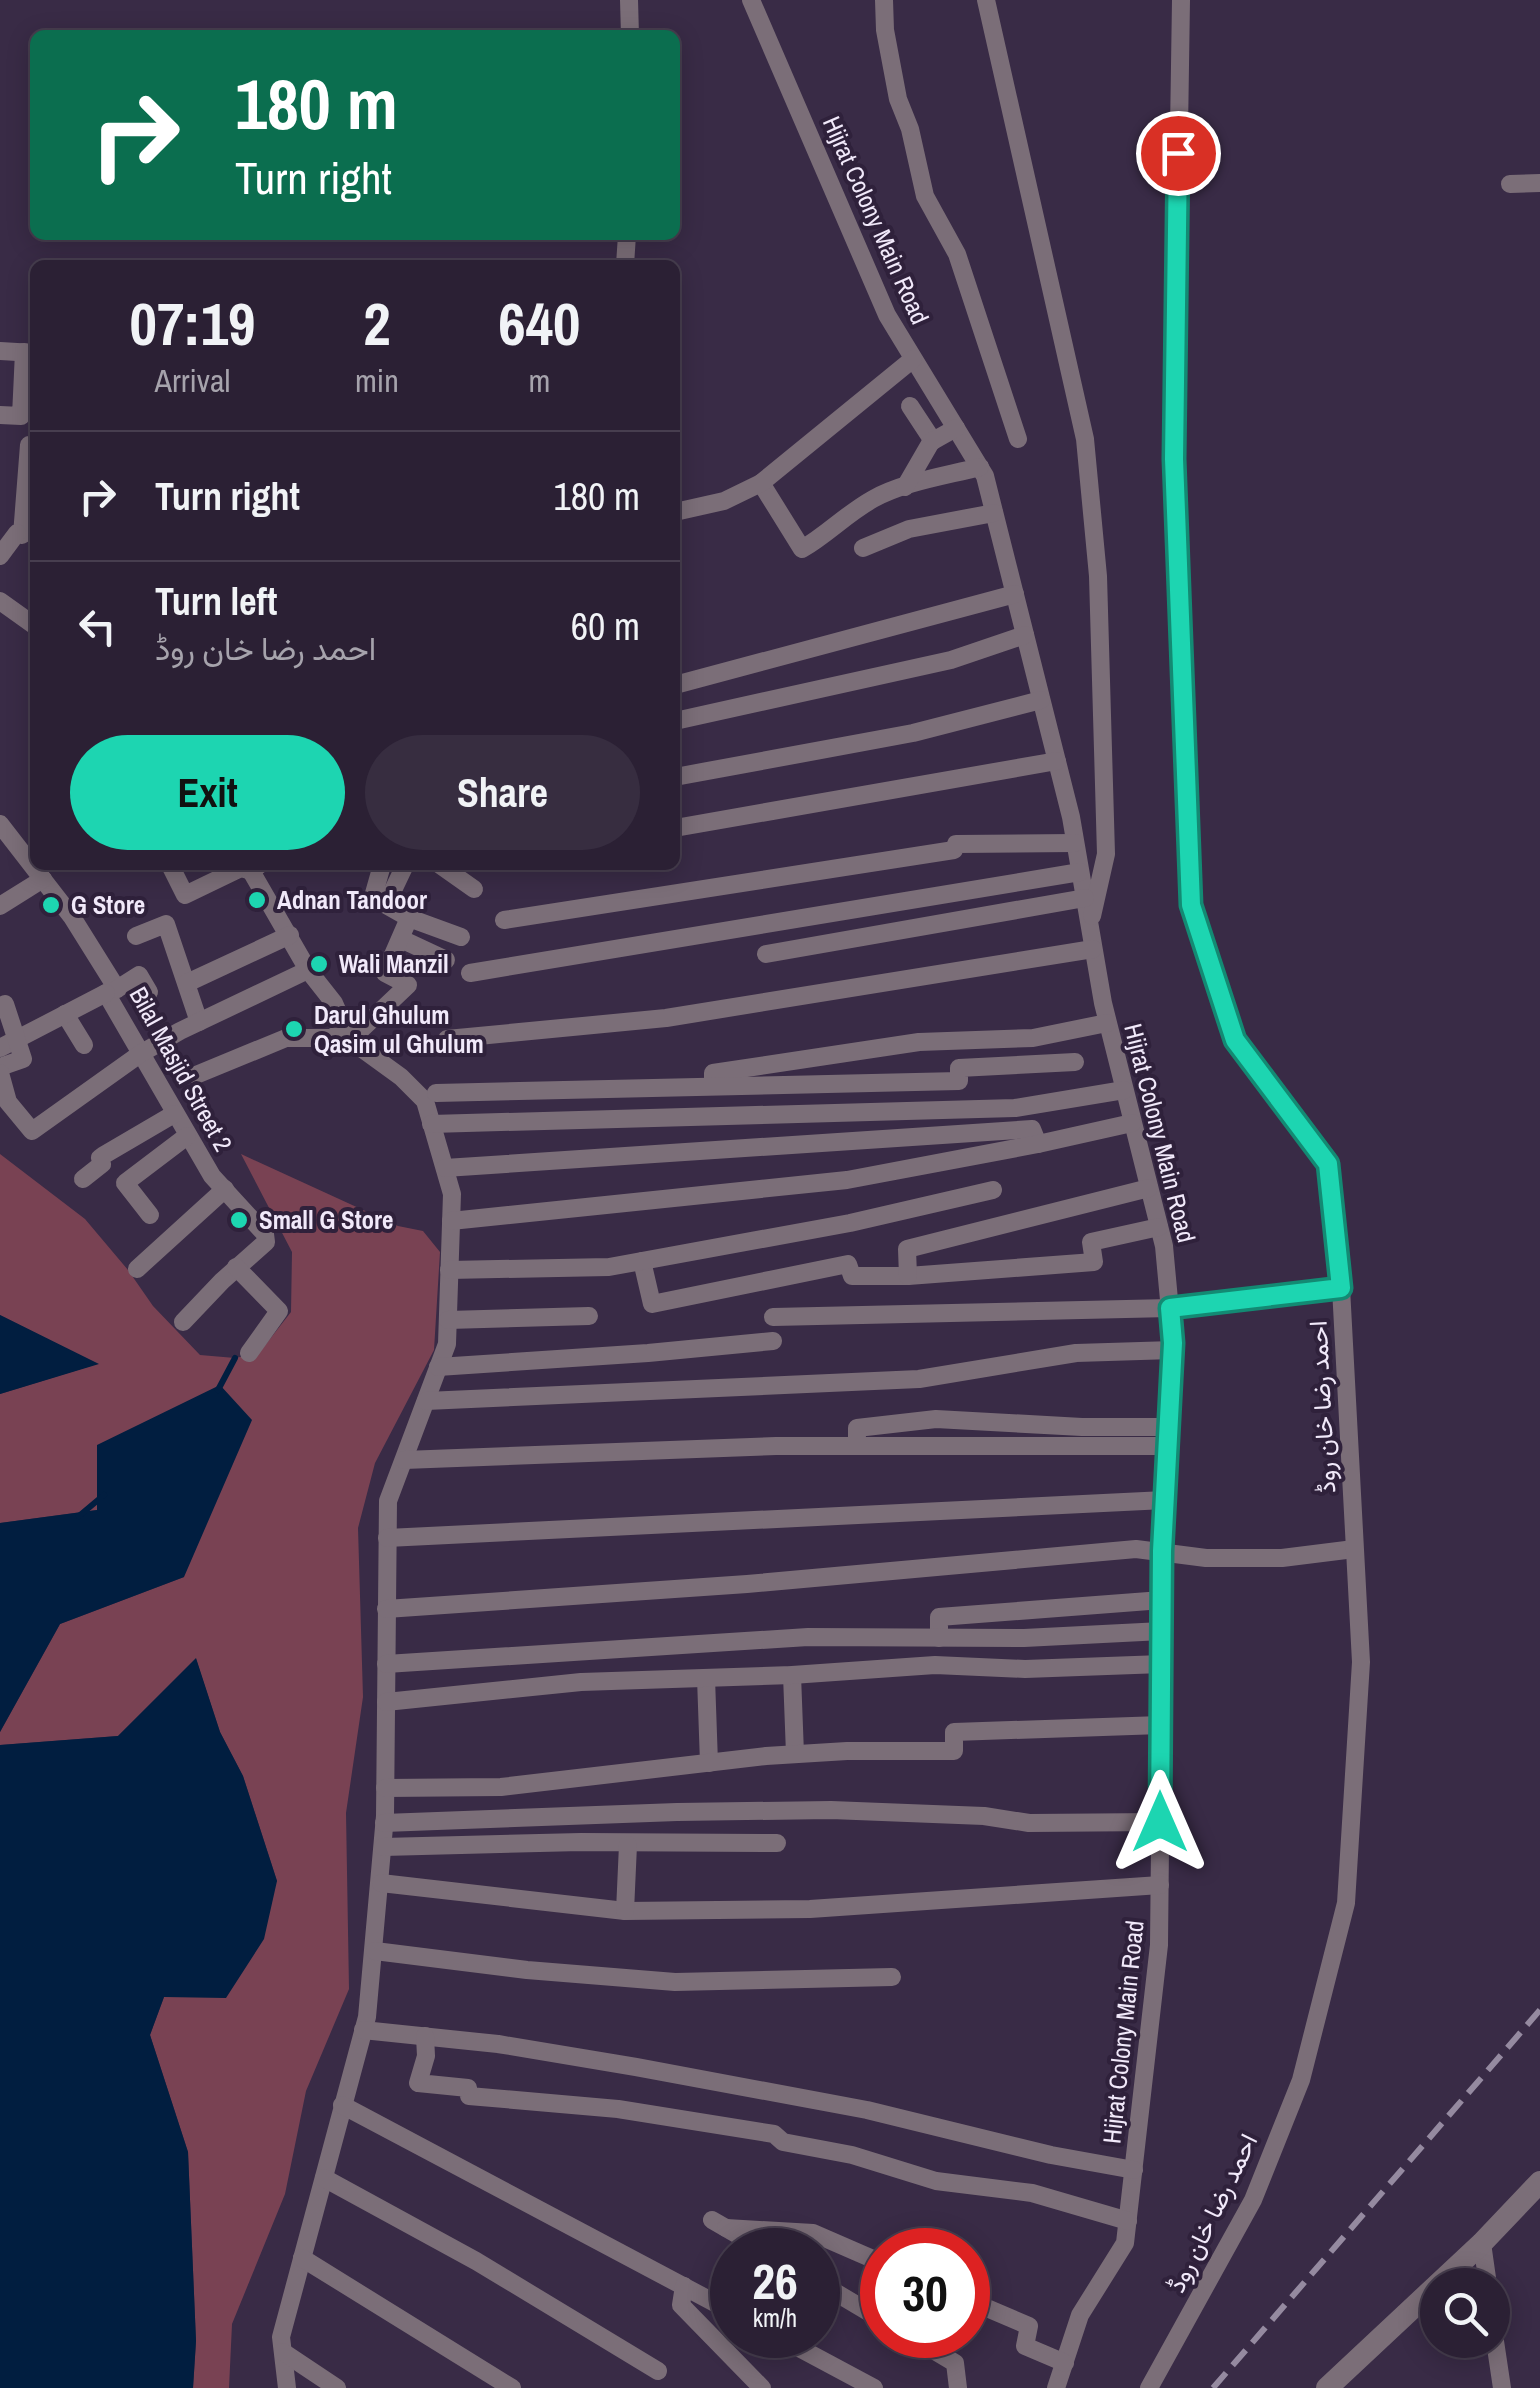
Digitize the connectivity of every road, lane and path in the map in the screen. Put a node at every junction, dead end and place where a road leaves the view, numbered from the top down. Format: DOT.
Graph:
graph roads {
  1 [pos="629,0"];
  2 [pos="751,0"];
  3 [pos="884,0"];
  4 [pos="986,0"];
  5 [pos="1181,0"];
  6 [pos="630,30"];
  7 [pos="1510,184"];
  8 [pos="1540,184"];
  9 [pos="0,350"];
  10 [pos="30,352"];
  11 [pos="913,359"];
  12 [pos="910,406"];
  13 [pos="0,416"];
  14 [pos="21,416"];
  15 [pos="956,428"];
  16 [pos="1018,440"];
  17 [pos="933,441"];
  18 [pos="30,446"];
  19 [pos="30,461"];
  20 [pos="980,467"];
  21 [pos="762,483"];
  22 [pos="905,487"];
  23 [pos="680,511"];
  24 [pos="994,513"];
  25 [pos="862,548"];
  26 [pos="0,556"];
  27 [pos="1015,594"];
  28 [pos="0,601"];
  29 [pos="30,622"];
  30 [pos="1025,636"];
  31 [pos="680,684"];
  32 [pos="1041,700"];
  33 [pos="680,720"];
  34 [pos="1057,761"];
  35 [pos="680,776"];
  36 [pos="0,824"];
  37 [pos="680,827"];
  38 [pos="1075,843"];
  39 [pos="30,863"];
  40 [pos="35,870"];
  41 [pos="172,870"];
  42 [pos="237,870"];
  43 [pos="256,870"];
  44 [pos="380,870"];
  45 [pos="403,870"];
  46 [pos="447,870"];
  47 [pos="1080,872"];
  48 [pos="43,880"];
  49 [pos="474,888"];
  50 [pos="372,897"];
  51 [pos="1085,898"];
  52 [pos="0,906"];
  53 [pos="409,918"];
  54 [pos="504,920"];
  55 [pos="1090,928"];
  56 [pos="290,935"];
  57 [pos="136,936"];
  58 [pos="461,937"];
  59 [pos="401,939"];
  60 [pos="1094,950"];
  61 [pos="766,954"];
  62 [pos="446,960"];
  63 [pos="308,970"];
  64 [pos="470,974"];
  65 [pos="187,983"];
  66 [pos="112,991"];
  67 [pos="148,992"];
  68 [pos="5,1004"];
  69 [pos="66,1014"];
  70 [pos="199,1022"];
  71 [pos="1107,1023"];
  72 [pos="350,1038"];
  73 [pos="447,1039"];
  74 [pos="8,1044"];
  75 [pos="84,1045"];
  76 [pos="140,1054"];
  77 [pos="1075,1062"];
  78 [pos="0,1070"];
  79 [pos="196,1075"];
  80 [pos="713,1084"];
  81 [pos="1124,1090"];
  82 [pos="429,1095"];
  83 [pos="174,1114"];
  84 [pos="1132,1123"];
  85 [pos="432,1124"];
  86 [pos="187,1136"];
  87 [pos="1038,1144"];
  88 [pos="445,1168"];
  89 [pos="83,1180"];
  90 [pos="1149,1188"];
  91 [pos="225,1190"];
  92 [pos="993,1190"];
  93 [pos="150,1215"];
  94 [pos="451,1221"];
  95 [pos="1159,1227"];
  96 [pos="642,1261"];
  97 [pos="236,1267"];
  98 [pos="137,1269"];
  99 [pos="450,1270"];
  100 [pos="908,1276"];
  101 [pos="1341,1288"];
  102 [pos="1170,1308"];
  103 [pos="589,1316"];
  104 [pos="773,1317"];
  105 [pos="448,1320"];
  106 [pos="182,1322"];
  107 [pos="773,1341"];
  108 [pos="1173,1350"];
  109 [pos="249,1354"];
  110 [pos="438,1367"];
  111 [pos="426,1401"];
  112 [pos="1168,1436"];
  113 [pos="856,1446"];
  114 [pos="404,1460"];
  115 [pos="1165,1500"];
  116 [pos="387,1538"];
  117 [pos="1354,1549"];
  118 [pos="1162,1551"];
  119 [pos="1162,1600"];
  120 [pos="386,1609"];
  121 [pos="1162,1632"];
  122 [pos="939,1638"];
  123 [pos="386,1664"];
  124 [pos="1162,1664"];
  125 [pos="792,1675"];
  126 [pos="706,1678"];
  127 [pos="386,1702"];
  128 [pos="1161,1725"];
  129 [pos="795,1754"];
  130 [pos="709,1763"];
  131 [pos="385,1788"];
  132 [pos="384,1822"];
  133 [pos="1160,1822"];
  134 [pos="777,1843"];
  135 [pos="628,1844"];
  136 [pos="383,1847"];
  137 [pos="380,1883"];
  138 [pos="1160,1886"];
  139 [pos="625,1911"];
  140 [pos="375,1952"];
  141 [pos="892,1977"];
  142 [pos="363,2030"];
  143 [pos="425,2036"];
  144 [pos="342,2105"];
  145 [pos="1134,2170"];
  146 [pos="324,2178"];
  147 [pos="1540,2182"];
  148 [pos="1128,2221"];
  149 [pos="726,2228"];
  150 [pos="760,2228"];
  151 [pos="1482,2243"];
  152 [pos="302,2258"];
  153 [pos="1486,2268"];
  154 [pos="684,2286"];
  155 [pos="710,2300"];
  156 [pos="990,2309"];
  157 [pos="283,2352"];
  158 [pos="818,2358"];
  159 [pos="947,2358"];
  160 [pos="1498,2358"];
  161 [pos="1065,2362"];
  162 [pos="658,2371"];
  163 [pos="1335,2384"];
  164 [pos="287,2388"];
  165 [pos="337,2388"];
  166 [pos="512,2388"];
  167 [pos="762,2388"];
  168 [pos="874,2388"];
  169 [pos="958,2388"];
  170 [pos="1056,2388"];
  171 [pos="1149,2388"];
  172 [pos="1502,2388"];
  1 -- 6 [label="street"];
  2 -- 11 [label="street, Hijrat Colony Main Road"];
  3 -- 16 [label="street"];
  4 -- 55 [label="street"];
  5 -- 101 [label="street, احمد رضا خان روڈ"];
  7 -- 8 [label="street"];
  9 -- 10 [label="street"];
  10 -- 14 [label="street"];
  11 -- 15 [label="street, Hijrat Colony Main Road"];
  11 -- 21 [label="street"];
  12 -- 17 [label="street"];
  13 -- 14 [label="street"];
  14 -- 18 [label="street"];
  15 -- 17 [label="street"];
  15 -- 20 [label="street, Hijrat Colony Main Road"];
  17 -- 22 [label="street"];
  19 -- 26 [label="street"];
  20 -- 22 [label="street"];
  20 -- 24 [label="street, Hijrat Colony Main Road"];
  21 -- 22 [label="street"];
  21 -- 23 [label="street"];
  24 -- 25 [label="street"];
  24 -- 27 [label="street, Hijrat Colony Main Road"];
  27 -- 30 [label="street, Hijrat Colony Main Road"];
  27 -- 31 [label="street"];
  28 -- 29 [label="street"];
  30 -- 32 [label="street, Hijrat Colony Main Road"];
  30 -- 33 [label="street"];
  32 -- 34 [label="street, Hijrat Colony Main Road"];
  32 -- 35 [label="street"];
  34 -- 37 [label="street"];
  34 -- 38 [label="street, Hijrat Colony Main Road"];
  36 -- 39 [label="street, Bilal Masjid Street 2"];
  38 -- 47 [label="street, Hijrat Colony Main Road"];
  38 -- 54 [label="street"];
  40 -- 48 [label="street, Bilal Masjid Street 2"];
  41 -- 42 [label="street"];
  43 -- 56 [label="street"];
  44 -- 50 [label="street"];
  45 -- 53 [label="street"];
  46 -- 49 [label="street"];
  47 -- 51 [label="street, Hijrat Colony Main Road"];
  47 -- 64 [label="street"];
  48 -- 52 [label="street"];
  48 -- 66 [label="street, Bilal Masjid Street 2"];
  51 -- 55 [label="street, Hijrat Colony Main Road"];
  51 -- 61 [label="street"];
  53 -- 58 [label="street"];
  53 -- 59 [label="street"];
  55 -- 60 [label="street, Hijrat Colony Main Road"];
  56 -- 63 [label="street"];
  56 -- 65 [label="street"];
  57 -- 65 [label="street"];
  59 -- 62 [label="street"];
  59 -- 72 [label="street"];
  60 -- 71 [label="street, Hijrat Colony Main Road"];
  60 -- 73 [label="street"];
  63 -- 70 [label="street"];
  63 -- 72 [label="street"];
  65 -- 70 [label="street"];
  66 -- 67 [label="street"];
  66 -- 69 [label="street"];
  66 -- 76 [label="street, Bilal Masjid Street 2"];
  68 -- 74 [label="street"];
  69 -- 74 [label="street"];
  69 -- 75 [label="street"];
  70 -- 76 [label="street"];
  71 -- 80 [label="street"];
  71 -- 81 [label="street, Hijrat Colony Main Road"];
  72 -- 79 [label="street"];
  72 -- 82 [label="street"];
  74 -- 78 [label="street"];
  76 -- 78 [label="street"];
  76 -- 83 [label="street, Bilal Masjid Street 2"];
  77 -- 80 [label="street"];
  80 -- 82 [label="street"];
  81 -- 84 [label="street, Hijrat Colony Main Road"];
  81 -- 85 [label="street"];
  82 -- 85 [label="street"];
  83 -- 86 [label="street, Bilal Masjid Street 2"];
  83 -- 89 [label="street"];
  84 -- 87 [label="street"];
  84 -- 90 [label="street, Hijrat Colony Main Road"];
  85 -- 88 [label="street"];
  86 -- 91 [label="street, Bilal Masjid Street 2"];
  86 -- 93 [label="street"];
  87 -- 88 [label="street"];
  87 -- 94 [label="street"];
  88 -- 94 [label="street"];
  90 -- 95 [label="street, Hijrat Colony Main Road"];
  90 -- 100 [label="street"];
  91 -- 97 [label="street, Bilal Masjid Street 2"];
  91 -- 98 [label="street"];
  92 -- 96 [label="street"];
  94 -- 99 [label="street"];
  95 -- 100 [label="street"];
  95 -- 102 [label="street, Hijrat Colony Main Road"];
  96 -- 99 [label="street"];
  96 -- 100 [label="street"];
  97 -- 106 [label="street, Bilal Masjid Street 2"];
  97 -- 109 [label="street"];
  99 -- 105 [label="street"];
  101 -- 102 [label="street"];
  101 -- 117 [label="street, احمد رضا خان روڈ"];
  102 -- 104 [label="street"];
  102 -- 108 [label="street, Hijrat Colony Main Road"];
  103 -- 105 [label="street"];
  105 -- 110 [label="street"];
  107 -- 110 [label="street"];
  108 -- 111 [label="street"];
  108 -- 112 [label="street, Hijrat Colony Main Road"];
  110 -- 111 [label="street"];
  111 -- 114 [label="street"];
  112 -- 113 [label="street"];
  112 -- 113 [label="street"];
  112 -- 115 [label="street, Hijrat Colony Main Road"];
  113 -- 114 [label="street"];
  114 -- 116 [label="street"];
  115 -- 116 [label="street"];
  115 -- 118 [label="street, Hijrat Colony Main Road"];
  116 -- 120 [label="street"];
  117 -- 118 [label="street"];
  117 -- 171 [label="street, احمد رضا خان روڈ"];
  118 -- 119 [label="street, Hijrat Colony Main Road"];
  118 -- 120 [label="street"];
  119 -- 121 [label="street, Hijrat Colony Main Road"];
  119 -- 122 [label="street"];
  120 -- 123 [label="street"];
  121 -- 122 [label="street"];
  121 -- 124 [label="street, Hijrat Colony Main Road"];
  122 -- 123 [label="street"];
  123 -- 127 [label="street"];
  124 -- 125 [label="street"];
  124 -- 128 [label="street, Hijrat Colony Main Road"];
  125 -- 126 [label="street"];
  125 -- 129 [label="street"];
  126 -- 127 [label="street"];
  126 -- 130 [label="street"];
  127 -- 131 [label="street"];
  128 -- 129 [label="street"];
  128 -- 133 [label="street, Hijrat Colony Main Road"];
  129 -- 130 [label="street"];
  130 -- 131 [label="street"];
  131 -- 132 [label="street"];
  132 -- 133 [label="street"];
  132 -- 136 [label="street"];
  133 -- 138 [label="street, Hijrat Colony Main Road"];
  134 -- 135 [label="street"];
  135 -- 136 [label="street"];
  135 -- 139 [label="street"];
  136 -- 137 [label="street"];
  137 -- 139 [label="street"];
  137 -- 140 [label="street"];
  138 -- 139 [label="street"];
  138 -- 145 [label="street, Hijrat Colony Main Road"];
  140 -- 141 [label="street"];
  140 -- 142 [label="street"];
  142 -- 143 [label="street"];
  142 -- 144 [label="street"];
  143 -- 145 [label="street"];
  143 -- 148 [label="street"];
  144 -- 146 [label="street"];
  144 -- 154 [label="street"];
  145 -- 148 [label="street, Hijrat Colony Main Road"];
  146 -- 152 [label="street"];
  146 -- 162 [label="street"];
  147 -- 151 [label="street"];
  148 -- 161 [label="street, Hijrat Colony Main Road"];
  149 -- 150 [label="street"];
  151 -- 153 [label="street"];
  151 -- 163 [label="street"];
  152 -- 157 [label="street"];
  152 -- 166 [label="street"];
  154 -- 155 [label="street"];
  154 -- 167 [label="street"];
  156 -- 161 [label="street"];
  157 -- 164 [label="street"];
  157 -- 165 [label="street"];
  158 -- 168 [label="street"];
  159 -- 169 [label="street"];
  160 -- 172 [label="street"];
  161 -- 170 [label="street, Hijrat Colony Main Road"];
}
